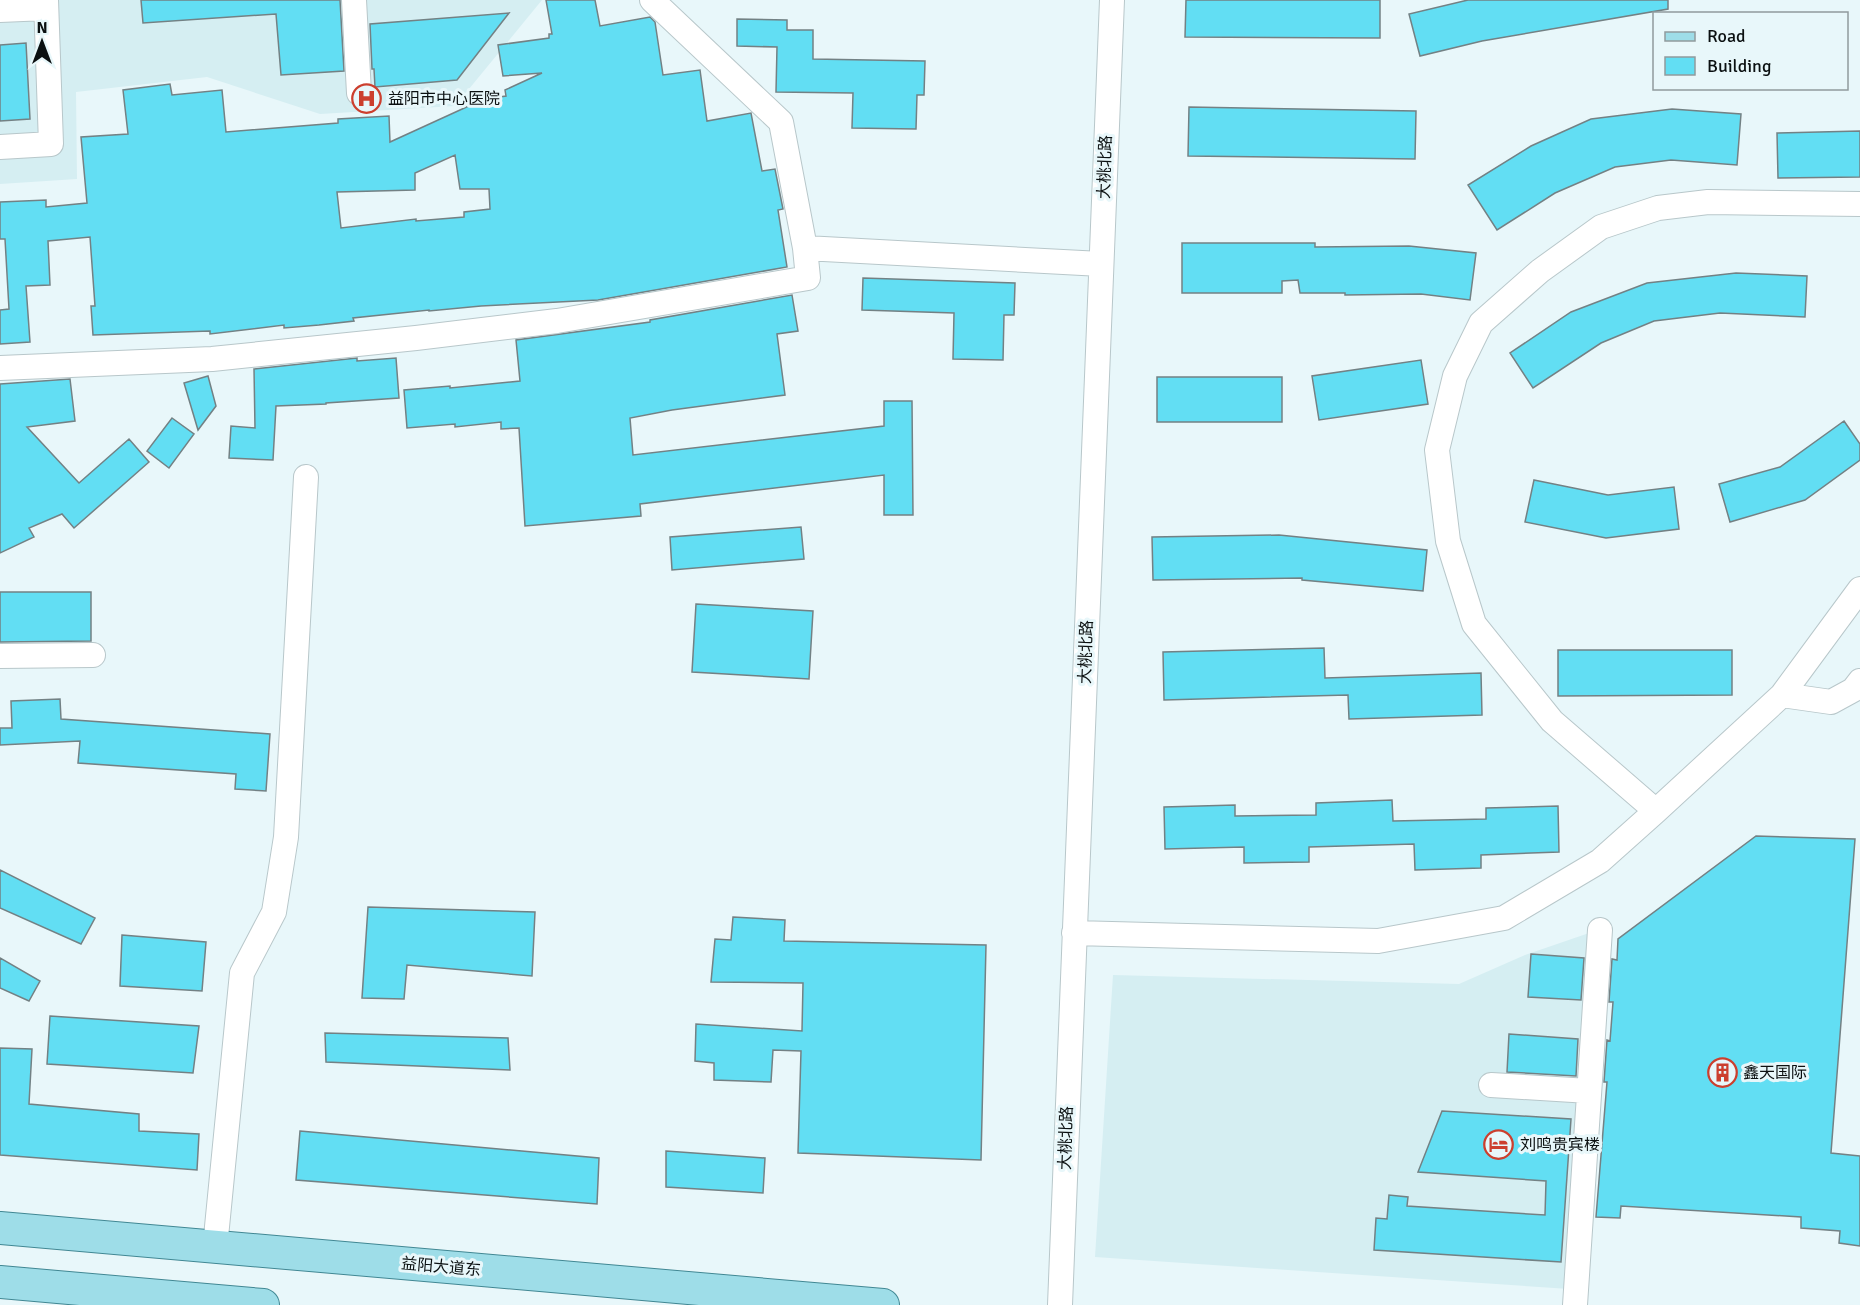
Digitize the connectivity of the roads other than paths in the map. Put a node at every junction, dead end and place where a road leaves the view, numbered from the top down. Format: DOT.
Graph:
graph roads {
  1 [pos="354,0"];
  2 [pos="652,0"];
  3 [pos="1112,0"];
  4 [pos="46,4"];
  5 [pos="0,10"];
  6 [pos="359,93"];
  7 [pos="0,147"];
  8 [pos="1860,204"];
  9 [pos="805,248"];
  10 [pos="1101,264"];
  11 [pos="0,368"];
  12 [pos="306,477"];
  13 [pos="1860,589"];
  14 [pos="93,655"];
  15 [pos="0,656"];
  16 [pos="1860,681"];
  17 [pos="1782,695"];
  18 [pos="1656,812"];
  19 [pos="1600,930"];
  20 [pos="1074,933"];
  21 [pos="1491,1085"];
  22 [pos="1589,1091"];
  23 [pos="0,1228"];
  24 [pos="215,1247"];
  25 [pos="0,1282"];
  26 [pos="263,1305"];
  27 [pos="883,1305"];
  28 [pos="1060,1305"];
  29 [pos="1575,1305"];
  1 -- 6 [label="street"];
  2 -- 9 [label="street"];
  3 -- 10 [label="street, 大桃北路"];
  4 -- 5 [label="street"];
  4 -- 7 [label="street"];
  8 -- 18 [label="street"];
  9 -- 10 [label="street"];
  9 -- 11 [label="street"];
  10 -- 20 [label="street, 大桃北路"];
  12 -- 24 [label="street"];
  13 -- 17 [label="street"];
  14 -- 15 [label="street"];
  16 -- 17 [label="street"];
  17 -- 18 [label="street"];
  18 -- 20 [label="street"];
  19 -- 22 [label="street"];
  20 -- 28 [label="street, 大桃北路"];
  21 -- 22 [label="street"];
  22 -- 29 [label="street"];
  23 -- 24 [label="main road, 益阳大道东"];
  24 -- 27 [label="main road, 益阳大道东"];
  25 -- 26 [label="main road"];
}
